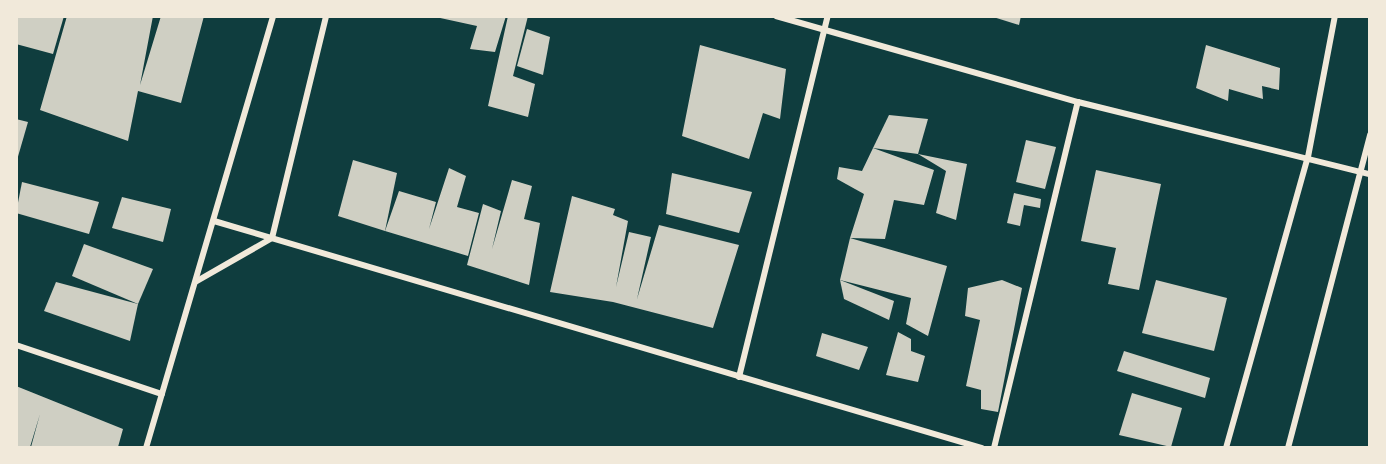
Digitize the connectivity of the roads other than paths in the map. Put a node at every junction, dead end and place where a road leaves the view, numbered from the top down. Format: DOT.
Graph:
graph roads {
  1 [pos="273,16"];
  2 [pos="326,16"];
  3 [pos="776,16"];
  4 [pos="828,16"];
  5 [pos="1335,16"];
  6 [pos="824,30"];
  7 [pos="1078,102"];
  8 [pos="1370,135"];
  9 [pos="1308,157"];
  10 [pos="1362,172"];
  11 [pos="1370,174"];
  12 [pos="214,221"];
  13 [pos="272,238"];
  14 [pos="197,281"];
  15 [pos="16,345"];
  16 [pos="740,377"];
  17 [pos="162,394"];
  18 [pos="146,447"];
  19 [pos="982,447"];
  20 [pos="994,447"];
  21 [pos="1226,447"];
  22 [pos="1288,447"];
  1 -- 12 [label="street"];
  2 -- 13 [label="street"];
  3 -- 6 [label="street"];
  4 -- 6 [label="street"];
  5 -- 9 [label="street"];
  6 -- 7 [label="street"];
  6 -- 16 [label="street"];
  7 -- 9 [label="street"];
  7 -- 20 [label="street"];
  8 -- 10 [label="street"];
  9 -- 10 [label="street"];
  9 -- 21 [label="street"];
  10 -- 11 [label="street"];
  10 -- 22 [label="street"];
  12 -- 13 [label="street"];
  12 -- 14 [label="street"];
  13 -- 14 [label="street"];
  13 -- 16 [label="street"];
  14 -- 17 [label="street"];
  15 -- 17 [label="street"];
  16 -- 19 [label="street"];
  17 -- 18 [label="street"];
}
